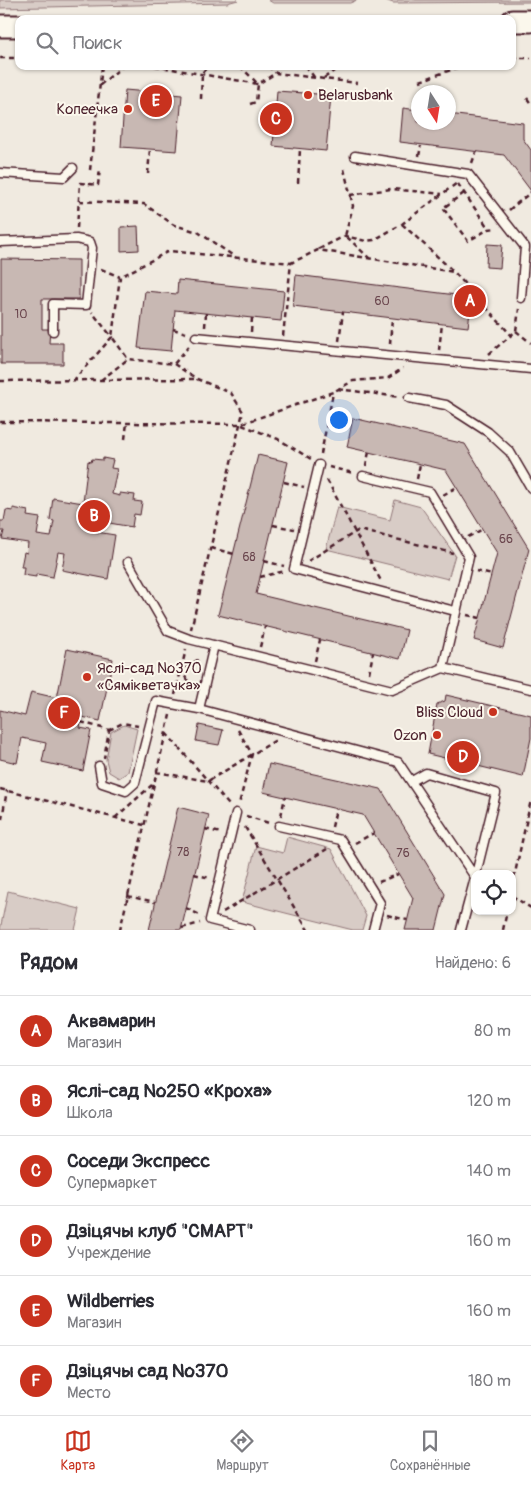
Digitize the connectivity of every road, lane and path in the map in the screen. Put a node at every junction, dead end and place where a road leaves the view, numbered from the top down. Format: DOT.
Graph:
graph roads {
  1 [pos="516,21"];
  2 [pos="531,21"];
  3 [pos="0,26"];
  4 [pos="15,26"];
  5 [pos="0,58"];
  6 [pos="15,58"];
  7 [pos="516,58"];
  8 [pos="531,58"];
  9 [pos="102,70"];
  10 [pos="118,70"];
  11 [pos="182,70"];
  12 [pos="205,70"];
  13 [pos="244,70"];
  14 [pos="273,70"];
  15 [pos="309,70"];
  16 [pos="335,70"];
  17 [pos="451,70"];
  18 [pos="202,73"];
  19 [pos="276,73"];
  20 [pos="314,78"];
  21 [pos="322,79"];
  22 [pos="420,81"];
  23 [pos="357,83"];
  24 [pos="258,84"];
  25 [pos="100,85"];
  26 [pos="527,98"];
  27 [pos="201,99"];
  28 [pos="250,104"];
  29 [pos="531,104"];
  30 [pos="300,148"];
  31 [pos="150,149"];
  32 [pos="355,156"];
  33 [pos="73,168"];
  34 [pos="100,169"];
  35 [pos="344,169"];
  36 [pos="90,170"];
  37 [pos="0,173"];
  38 [pos="148,174"];
  39 [pos="468,174"];
  40 [pos="457,182"];
  41 [pos="298,183"];
  42 [pos="531,192"];
  43 [pos="464,193"];
  44 [pos="442,194"];
  45 [pos="350,195"];
  46 [pos="79,201"];
  47 [pos="503,216"];
  48 [pos="402,224"];
  49 [pos="512,228"];
  50 [pos="489,229"];
  51 [pos="346,236"];
  52 [pos="76,239"];
  53 [pos="0,242"];
  54 [pos="318,250"];
  55 [pos="237,258"];
  56 [pos="371,259"];
  57 [pos="292,263"];
  58 [pos="90,264"];
  59 [pos="454,272"];
  60 [pos="120,278"];
  61 [pos="521,298"];
  62 [pos="86,305"];
  63 [pos="343,312"];
  64 [pos="518,314"];
  65 [pos="392,318"];
  66 [pos="442,324"];
  67 [pos="53,331"];
  68 [pos="516,331"];
  69 [pos="512,335"];
  70 [pos="112,337"];
  71 [pos="196,337"];
  72 [pos="531,343"];
  73 [pos="282,345"];
  74 [pos="338,350"];
  75 [pos="388,355"];
  76 [pos="128,359"];
  77 [pos="438,360"];
  78 [pos="174,364"];
  79 [pos="478,364"];
  80 [pos="403,368"];
  81 [pos="531,369"];
  82 [pos="197,379"];
  83 [pos="100,380"];
  84 [pos="73,381"];
  85 [pos="0,382"];
  86 [pos="338,389"];
  87 [pos="333,392"];
  88 [pos="409,398"];
  89 [pos="0,422"];
  90 [pos="127,423"];
  91 [pos="241,424"];
  92 [pos="125,439"];
  93 [pos="420,464"];
  94 [pos="319,465"];
  95 [pos="363,476"];
  96 [pos="284,482"];
  97 [pos="414,488"];
  98 [pos="531,488"];
  99 [pos="314,489"];
  100 [pos="273,525"];
  101 [pos="482,529"];
  102 [pos="304,532"];
  103 [pos="354,533"];
  104 [pos="460,541"];
  105 [pos="211,548"];
  106 [pos="234,554"];
  107 [pos="469,557"];
  108 [pos="264,561"];
  109 [pos="128,562"];
  110 [pos="294,569"];
  111 [pos="466,569"];
  112 [pos="492,575"];
  113 [pos="260,577"];
  114 [pos="388,593"];
  115 [pos="455,612"];
  116 [pos="265,627"];
  117 [pos="189,639"];
  118 [pos="320,640"];
  119 [pos="214,648"];
  120 [pos="373,653"];
  121 [pos="258,656"];
  122 [pos="443,668"];
  123 [pos="313,670"];
  124 [pos="181,671"];
  125 [pos="366,684"];
  126 [pos="531,687"];
  127 [pos="201,699"];
  128 [pos="173,705"];
  129 [pos="199,709"];
  130 [pos="229,716"];
  131 [pos="142,718"];
  132 [pos="81,722"];
  133 [pos="109,730"];
  134 [pos="291,732"];
  135 [pos="166,733"];
  136 [pos="252,754"];
  137 [pos="101,763"];
  138 [pos="156,772"];
  139 [pos="208,781"];
  140 [pos="412,781"];
  141 [pos="154,784"];
  142 [pos="0,789"];
  143 [pos="7,790"];
  144 [pos="286,797"];
  145 [pos="531,800"];
  146 [pos="336,809"];
  147 [pos="236,813"];
  148 [pos="115,818"];
  149 [pos="2,819"];
  150 [pos="144,825"];
  151 [pos="279,826"];
  152 [pos="205,829"];
  153 [pos="374,833"];
  154 [pos="231,836"];
  155 [pos="329,837"];
  156 [pos="341,840"];
  157 [pos="346,848"];
  158 [pos="471,870"];
  159 [pos="477,870"];
  160 [pos="516,870"];
  161 [pos="194,874"];
  162 [pos="398,874"];
  163 [pos="277,879"];
  164 [pos="220,880"];
  165 [pos="369,887"];
  166 [pos="471,893"];
  167 [pos="126,896"];
  168 [pos="516,899"];
  169 [pos="155,902"];
  170 [pos="186,908"];
  171 [pos="531,908"];
  172 [pos="377,913"];
  173 [pos="506,915"];
  174 [pos="210,920"];
  175 [pos="407,920"];
  176 [pos="182,928"];
  177 [pos="120,930"];
  178 [pos="250,930"];
  179 [pos="308,930"];
  180 [pos="373,930"];
  181 [pos="462,930"];
  182 [pos="503,930"];
  1 -- 2 [label="main road"];
  3 -- 4 [label="main road"];
  5 -- 6 [label="path"];
  7 -- 8 [label="path"];
  9 -- 25 [label="path"];
  10 -- 25 [label="path"];
  11 -- 18 [label="path"];
  12 -- 18 [label="path"];
  13 -- 24 [label="path"];
  14 -- 19 [label="path"];
  15 -- 20 [label="path"];
  16 -- 21 [label="path"];
  17 -- 22 [label="path"];
  18 -- 24 [label="path"];
  18 -- 27 [label="path"];
  19 -- 20 [label="path"];
  19 -- 24 [label="path"];
  20 -- 21 [label="path"];
  21 -- 23 [label="path"];
  24 -- 28 [label="path"];
  25 -- 36 [label="path"];
  26 -- 29 [label="path"];
  30 -- 41 [label="path"];
  31 -- 38 [label="path"];
  32 -- 39 [label="lane"];
  33 -- 37 [label="lane"];
  34 -- 46 [label="path"];
  35 -- 45 [label="path"];
  39 -- 40 [label="path"];
  39 -- 47 [label="lane"];
  40 -- 43 [label="path"];
  40 -- 44 [label="path"];
  42 -- 47 [label="path"];
  43 -- 50 [label="path"];
  43 -- 50 [label="path"];
  44 -- 45 [label="path"];
  44 -- 48 [label="path"];
  45 -- 51 [label="path"];
  46 -- 52 [label="path"];
  46 -- 55 [label="path"];
  47 -- 49 [label="lane"];
  48 -- 51 [label="path"];
  48 -- 59 [label="path"];
  49 -- 50 [label="path"];
  49 -- 61 [label="lane"];
  51 -- 54 [label="path"];
  51 -- 56 [label="path"];
  52 -- 53 [label="lane"];
  52 -- 58 [label="lane"];
  54 -- 56 [label="path"];
  54 -- 57 [label="path"];
  55 -- 57 [label="path"];
  55 -- 60 [label="path"];
  56 -- 59 [label="path"];
  57 -- 73 [label="path"];
  58 -- 60 [label="path"];
  58 -- 62 [label="lane"];
  59 -- 69 [label="path"];
  60 -- 70 [label="path"];
  62 -- 67 [label="lane"];
  62 -- 70 [label="path"];
  63 -- 74 [label="path"];
  64 -- 68 [label="path"];
  65 -- 75 [label="path"];
  66 -- 77 [label="path"];
  68 -- 69 [label="path"];
  68 -- 72 [label="path"];
  69 -- 79 [label="path"];
  70 -- 76 [label="path"];
  70 -- 84 [label="path"];
  71 -- 73 [label="lane"];
  71 -- 78 [label="path"];
  73 -- 74 [label="lane"];
  74 -- 75 [label="lane"];
  75 -- 77 [label="lane"];
  76 -- 78 [label="path"];
  76 -- 83 [label="path"];
  77 -- 79 [label="lane"];
  78 -- 82 [label="path"];
  79 -- 81 [label="lane"];
  80 -- 86 [label="path"];
  82 -- 83 [label="path"];
  82 -- 91 [label="path"];
  83 -- 84 [label="path"];
  84 -- 85 [label="path"];
  86 -- 87 [label="path"];
  86 -- 88 [label="path"];
  87 -- 91 [label="path"];
  87 -- 94 [label="path"];
  88 -- 98 [label="lane"];
  89 -- 90 [label="path"];
  90 -- 91 [label="path"];
  90 -- 92 [label="path"];
  91 -- 94 [label="path"];
  91 -- 105 [label="path"];
  93 -- 97 [label="path"];
  94 -- 95 [label="path"];
  94 -- 99 [label="lane"];
  94 -- 103 [label="path"];
  95 -- 97 [label="lane"];
  96 -- 99 [label="path"];
  97 -- 104 [label="lane"];
  99 -- 102 [label="lane"];
  100 -- 102 [label="path"];
  101 -- 104 [label="path"];
  102 -- 110 [label="lane"];
  103 -- 107 [label="path"];
  103 -- 110 [label="path"];
  103 -- 114 [label="path"];
  104 -- 107 [label="lane"];
  105 -- 106 [label="path"];
  105 -- 117 [label="path"];
  107 -- 111 [label="lane"];
  108 -- 110 [label="path"];
  109 -- 117 [label="lane"];
  110 -- 113 [label="path"];
  110 -- 114 [label="lane"];
  111 -- 112 [label="path"];
  111 -- 115 [label="lane"];
  114 -- 115 [label="lane"];
  115 -- 122 [label="lane"];
  116 -- 121 [label="path"];
  117 -- 119 [label="lane"];
  117 -- 124 [label="path"];
  118 -- 123 [label="path"];
  119 -- 121 [label="lane"];
  119 -- 124 [label="path"];
  119 -- 127 [label="lane"];
  120 -- 125 [label="path"];
  121 -- 123 [label="lane"];
  122 -- 125 [label="lane"];
  122 -- 126 [label="lane"];
  123 -- 125 [label="lane"];
  124 -- 127 [label="path"];
  124 -- 128 [label="path"];
  127 -- 129 [label="lane"];
  128 -- 129 [label="lane"];
  128 -- 135 [label="path"];
  128 -- 137 [label="lane"];
  129 -- 130 [label="lane"];
  130 -- 134 [label="lane"];
  130 -- 136 [label="path"];
  131 -- 133 [label="path"];
  132 -- 133 [label="path"];
  133 -- 137 [label="path"];
  134 -- 136 [label="path"];
  134 -- 140 [label="lane"];
  135 -- 138 [label="path"];
  135 -- 139 [label="path"];
  136 -- 139 [label="path"];
  136 -- 147 [label="path"];
  138 -- 139 [label="path"];
  138 -- 141 [label="path"];
  139 -- 147 [label="path"];
  140 -- 158 [label="lane"];
  140 -- 159 [label="lane"];
  141 -- 148 [label="path"];
  141 -- 150 [label="path"];
  142 -- 143 [label="path"];
  143 -- 148 [label="path"];
  143 -- 149 [label="path"];
  144 -- 151 [label="path"];
  145 -- 160 [label="path"];
  146 -- 155 [label="path"];
  147 -- 151 [label="path"];
  147 -- 154 [label="lane"];
  147 -- 163 [label="path"];
  148 -- 150 [label="path"];
  150 -- 167 [label="path"];
  151 -- 155 [label="lane"];
  152 -- 154 [label="path"];
  153 -- 157 [label="path"];
  154 -- 164 [label="lane"];
  155 -- 156 [label="lane"];
  156 -- 157 [label="lane"];
  156 -- 163 [label="path"];
  157 -- 165 [label="lane"];
  161 -- 164 [label="path"];
  162 -- 165 [label="path"];
  163 -- 174 [label="path"];
  163 -- 179 [label="path"];
  164 -- 174 [label="lane"];
  165 -- 172 [label="lane"];
  166 -- 181 [label="lane"];
  167 -- 169 [label="path"];
  167 -- 177 [label="path"];
  168 -- 171 [label="path"];
  170 -- 174 [label="path"];
  172 -- 175 [label="path"];
  172 -- 180 [label="lane"];
  173 -- 182 [label="path"];
  174 -- 176 [label="path"];
  174 -- 178 [label="lane"];
}
